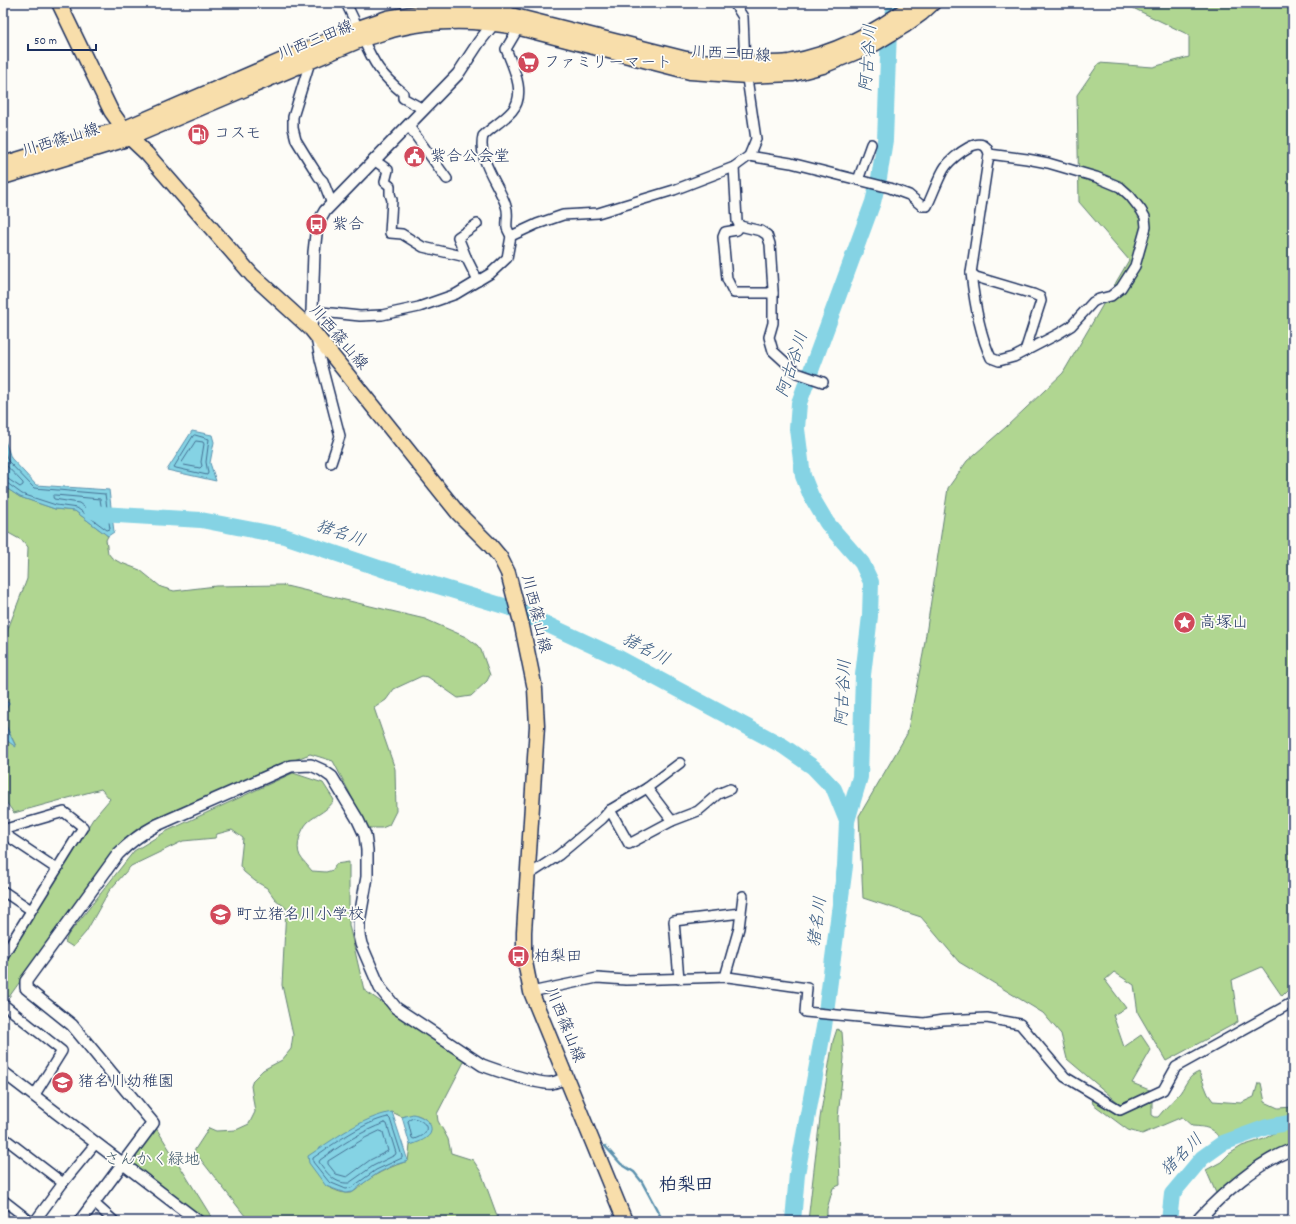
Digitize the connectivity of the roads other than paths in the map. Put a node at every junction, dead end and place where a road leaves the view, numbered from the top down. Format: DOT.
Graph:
graph roads {
  1 [pos="346,3"];
  2 [pos="734,3"];
  3 [pos="914,3"];
  4 [pos="933,3"];
  5 [pos="63,5"];
  6 [pos="502,13"];
  7 [pos="518,27"];
  8 [pos="360,34"];
  9 [pos="310,62"];
  10 [pos="746,70"];
  11 [pos="423,109"];
  12 [pos="408,125"];
  13 [pos="126,133"];
  14 [pos="871,144"];
  15 [pos="989,154"];
  16 [pos="750,156"];
  17 [pos="374,160"];
  18 [pos="3,164"];
  19 [pos="734,168"];
  20 [pos="3,177"];
  21 [pos="447,179"];
  22 [pos="862,181"];
  23 [pos="332,204"];
  24 [pos="478,224"];
  25 [pos="740,226"];
  26 [pos="511,236"];
  27 [pos="466,258"];
  28 [pos="971,273"];
  29 [pos="478,281"];
  30 [pos="773,293"];
  31 [pos="312,311"];
  32 [pos="313,332"];
  33 [pos="1025,351"];
  34 [pos="823,382"];
  35 [pos="332,463"];
  36 [pos="680,763"];
  37 [pos="647,788"];
  38 [pos="730,789"];
  39 [pos="610,810"];
  40 [pos="672,820"];
  41 [pos="3,833"];
  42 [pos="57,869"];
  43 [pos="527,876"];
  44 [pos="3,891"];
  45 [pos="743,896"];
  46 [pos="31,910"];
  47 [pos="741,913"];
  48 [pos="4,951"];
  49 [pos="724,977"];
  50 [pos="679,979"];
  51 [pos="531,992"];
  52 [pos="1293,1002"];
  53 [pos="3,1004"];
  54 [pos="3,1072"];
  55 [pos="567,1078"];
  56 [pos="34,1096"];
  57 [pos="3,1137"];
  58 [pos="96,1143"];
  59 [pos="1293,1149"];
  60 [pos="123,1164"];
  61 [pos="63,1183"];
  62 [pos="3,1200"];
  63 [pos="94,1203"];
  64 [pos="30,1221"];
  65 [pos="35,1221"];
  66 [pos="80,1221"];
  67 [pos="114,1221"];
  68 [pos="198,1221"];
  69 [pos="625,1221"];
  70 [pos="1197,1221"];
  1 -- 8 [label="street"];
  2 -- 10 [label="street"];
  3 -- 10 [label="main road, 川西三田線"];
  4 -- 10 [label="main road, 川西三田線"];
  5 -- 13 [label="main road, 川西篠山線"];
  6 -- 7 [label="main road, 川西三田線"];
  6 -- 8 [label="main road, 川西三田線"];
  6 -- 10 [label="main road, 川西三田線"];
  6 -- 11 [label="street"];
  7 -- 10 [label="main road, 川西三田線"];
  7 -- 26 [label="street"];
  8 -- 9 [label="main road, 川西三田線"];
  8 -- 11 [label="street"];
  8 -- 13 [label="main road, 川西三田線"];
  9 -- 13 [label="main road, 川西三田線"];
  9 -- 23 [label="street"];
  10 -- 16 [label="street"];
  11 -- 12 [label="street"];
  12 -- 17 [label="street"];
  12 -- 21 [label="street"];
  13 -- 18 [label="main road, 川西篠山線"];
  13 -- 20 [label="main road, 川西篠山線"];
  13 -- 32 [label="main road, 川西篠山線"];
  14 -- 22 [label="street"];
  15 -- 22 [label="street"];
  15 -- 28 [label="street"];
  15 -- 33 [label="street"];
  16 -- 19 [label="street"];
  16 -- 22 [label="street"];
  17 -- 23 [label="street"];
  17 -- 27 [label="street"];
  19 -- 25 [label="street"];
  19 -- 26 [label="street"];
  23 -- 31 [label="street"];
  24 -- 27 [label="street"];
  25 -- 30 [label="street"];
  25 -- 30 [label="street"];
  26 -- 29 [label="street"];
  27 -- 29 [label="street"];
  28 -- 33 [label="street"];
  28 -- 33 [label="street"];
  29 -- 31 [label="street"];
  30 -- 34 [label="street"];
  31 -- 32 [label="street"];
  32 -- 35 [label="street"];
  32 -- 43 [label="main road, 川西篠山線"];
  36 -- 37 [label="street"];
  37 -- 39 [label="street"];
  37 -- 40 [label="street"];
  38 -- 40 [label="street"];
  39 -- 40 [label="street"];
  39 -- 43 [label="street"];
  41 -- 42 [label="street"];
  41 -- 42 [label="street"];
  42 -- 46 [label="street"];
  43 -- 51 [label="main road, 川西篠山線"];
  44 -- 46 [label="street"];
  45 -- 47 [label="street"];
  46 -- 48 [label="street"];
  47 -- 49 [label="street"];
  47 -- 50 [label="street"];
  49 -- 50 [label="street"];
  49 -- 52 [label="street"];
  50 -- 51 [label="street"];
  51 -- 55 [label="main road, 川西篠山線"];
  53 -- 56 [label="street"];
  54 -- 56 [label="street"];
  55 -- 60 [label="street"];
  55 -- 69 [label="main road, 川西篠山線"];
  56 -- 58 [label="street"];
  57 -- 61 [label="street"];
  58 -- 60 [label="street"];
  58 -- 61 [label="street"];
  59 -- 70 [label="street"];
  60 -- 63 [label="street"];
  60 -- 68 [label="street"];
  61 -- 65 [label="street"];
  62 -- 64 [label="street"];
  63 -- 66 [label="street"];
  63 -- 67 [label="street"];
}
